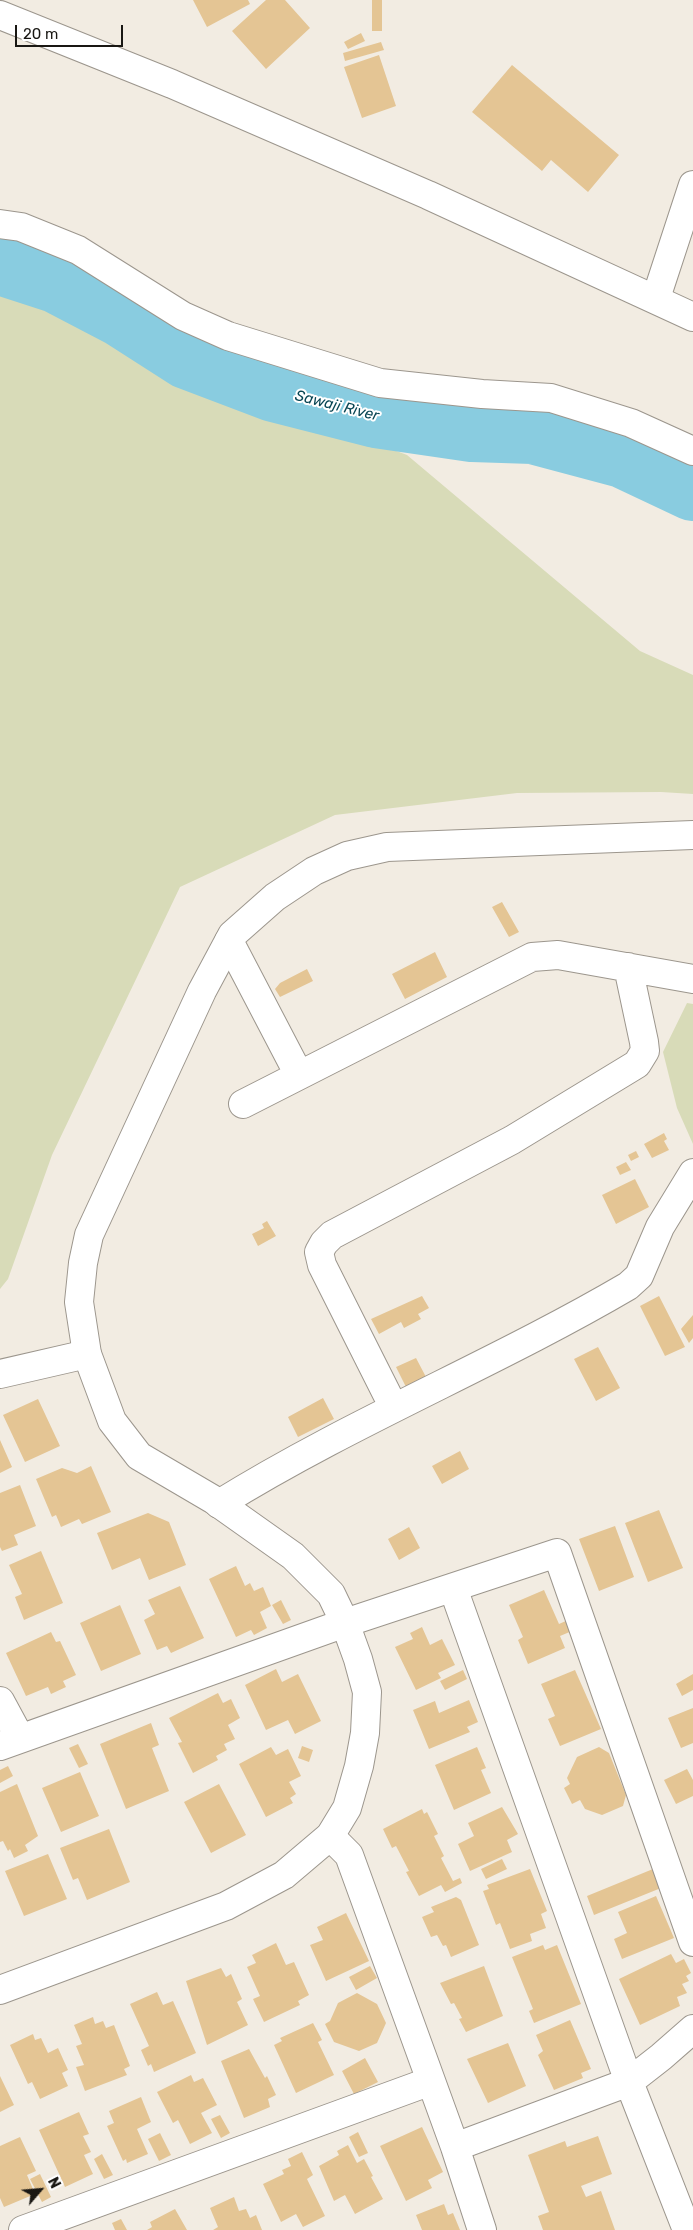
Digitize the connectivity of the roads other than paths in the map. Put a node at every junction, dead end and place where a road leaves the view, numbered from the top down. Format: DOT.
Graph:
graph roads {
  1 [pos="0,15"];
  2 [pos="693,185"];
  3 [pos="0,224"];
  4 [pos="656,298"];
  5 [pos="693,317"];
  6 [pos="693,451"];
  7 [pos="693,835"];
  8 [pos="229,941"];
  9 [pos="628,967"];
  10 [pos="693,979"];
  11 [pos="299,1075"];
  12 [pos="243,1104"];
  13 [pos="693,1173"];
  14 [pos="87,1354"];
  15 [pos="0,1374"];
  16 [pos="394,1408"];
  17 [pos="219,1504"];
  18 [pos="454,1588"];
  19 [pos="345,1623"];
  20 [pos="0,1701"];
  21 [pos="10,1742"];
  22 [pos="330,1836"];
  23 [pos="693,1942"];
  24 [pos="0,1990"];
  25 [pos="693,2029"];
  26 [pos="431,2081"];
  27 [pos="629,2082"];
  28 [pos="455,2147"];
  29 [pos="23,2230"];
  30 [pos="482,2230"];
  31 [pos="687,2230"];
  1 -- 4 [label="street"];
  2 -- 4 [label="street"];
  3 -- 6 [label="street"];
  4 -- 5 [label="street"];
  7 -- 8 [label="street"];
  8 -- 11 [label="street"];
  8 -- 14 [label="street"];
  9 -- 10 [label="street"];
  9 -- 11 [label="street"];
  9 -- 16 [label="street"];
  11 -- 12 [label="street"];
  13 -- 16 [label="street"];
  14 -- 15 [label="street"];
  14 -- 17 [label="street"];
  16 -- 17 [label="street"];
  17 -- 19 [label="street"];
  18 -- 19 [label="street"];
  18 -- 23 [label="street"];
  18 -- 27 [label="street"];
  19 -- 21 [label="street"];
  19 -- 22 [label="street"];
  20 -- 21 [label="street"];
  22 -- 24 [label="street"];
  22 -- 26 [label="street"];
  25 -- 27 [label="street"];
  26 -- 28 [label="street"];
  26 -- 29 [label="street"];
  27 -- 28 [label="street"];
  27 -- 31 [label="street"];
  28 -- 30 [label="street"];
}
